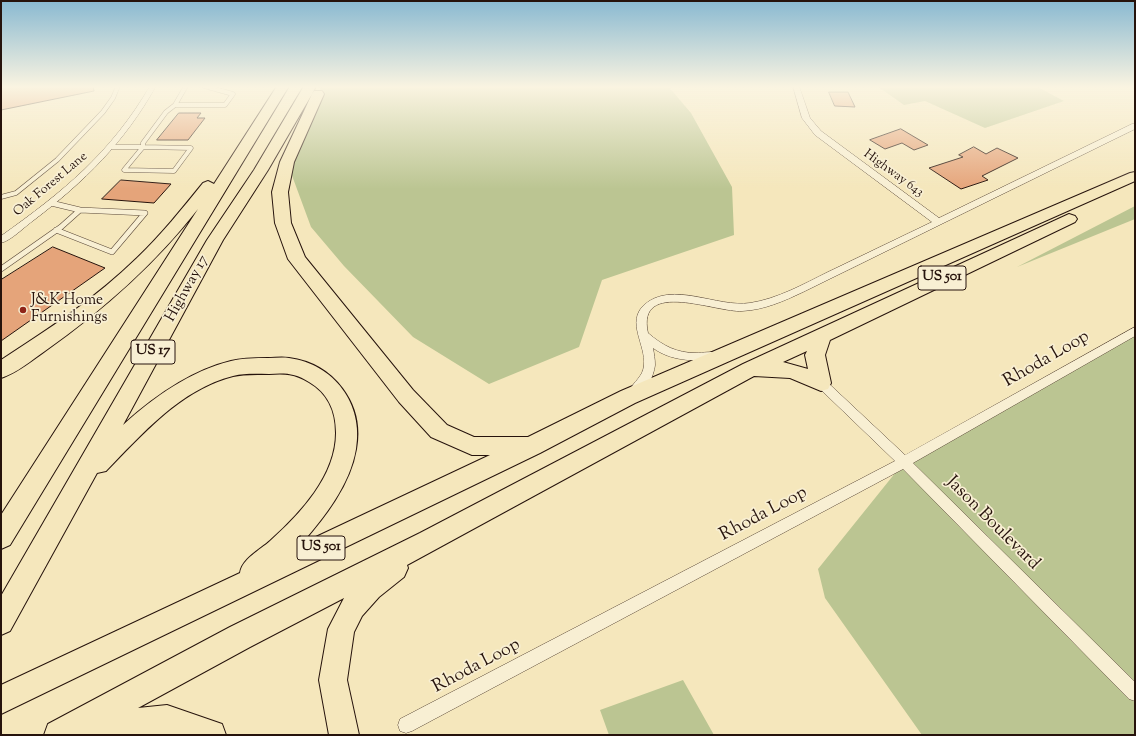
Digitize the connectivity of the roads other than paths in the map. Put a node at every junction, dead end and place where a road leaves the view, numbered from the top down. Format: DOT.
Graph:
graph roads {
  1 [pos="97,120"];
  2 [pos="133,120"];
  3 [pos="160,120"];
  4 [pos="262,120"];
  5 [pos="277,120"];
  6 [pos="290,120"];
  7 [pos="306,120"];
  8 [pos="808,120"];
  9 [pos="258,126"];
  10 [pos="1135,126"];
  11 [pos="111,147"];
  12 [pos="143,148"];
  13 [pos="261,170"];
  14 [pos="1135,176"];
  15 [pos="1135,189"];
  16 [pos="1,197"];
  17 [pos="51,203"];
  18 [pos="80,210"];
  19 [pos="938,222"];
  20 [pos="56,230"];
  21 [pos="1,240"];
  22 [pos="1,270"];
  23 [pos="1135,331"];
  24 [pos="642,335"];
  25 [pos="822,335"];
  26 [pos="723,356"];
  27 [pos="750,369"];
  28 [pos="1,370"];
  29 [pos="821,383"];
  30 [pos="628,398"];
  31 [pos="532,446"];
  32 [pos="904,462"];
  33 [pos="81,481"];
  34 [pos="1,537"];
  35 [pos="429,541"];
  36 [pos="225,593"];
  37 [pos="1,622"];
  38 [pos="1135,693"];
  39 [pos="1,700"];
  40 [pos="406,725"];
  41 [pos="59,735"];
  42 [pos="76,735"];
  43 [pos="211,735"];
  44 [pos="344,735"];
  1 -- 16 [label="lane"];
  2 -- 11 [label="street, Oak Forest Lane"];
  3 -- 12 [label="lane"];
  4 -- 9 [label="highway, Highway 17 / US 17"];
  5 -- 13 [label="highway"];
  6 -- 13 [label="highway, Highway 17 / US 17"];
  7 -- 31 [label="highway"];
  8 -- 19 [label="street, Highway 643"];
  9 -- 28 [label="highway"];
  9 -- 34 [label="highway, Highway 17 / US 17"];
  10 -- 19 [label="street"];
  11 -- 12 [label="lane"];
  11 -- 17 [label="street, Oak Forest Lane"];
  12 -- 12 [label="lane"];
  13 -- 33 [label="highway, Highway 17 / US 17"];
  14 -- 26 [label="highway, US 501"];
  15 -- 25 [label="highway, US 501"];
  17 -- 18 [label="lane"];
  17 -- 21 [label="street, Oak Forest Lane"];
  18 -- 20 [label="lane"];
  18 -- 20 [label="lane"];
  19 -- 24 [label="street"];
  20 -- 22 [label="lane"];
  23 -- 32 [label="street, Rhoda Loop"];
  24 -- 26 [label="street"];
  24 -- 30 [label="street"];
  25 -- 27 [label="highway, US 501"];
  25 -- 29 [label="highway"];
  26 -- 30 [label="highway, US 501"];
  27 -- 29 [label="highway"];
  27 -- 35 [label="highway, US 501"];
  29 -- 32 [label="street, Jason Boulevard"];
  30 -- 31 [label="highway, US 501"];
  31 -- 36 [label="highway, US 501"];
  32 -- 38 [label="street, Jason Boulevard"];
  32 -- 40 [label="street, Rhoda Loop"];
  33 -- 36 [label="highway"];
  33 -- 37 [label="highway, Highway 17 / US 17"];
  35 -- 41 [label="highway, US 501"];
  35 -- 44 [label="highway"];
  36 -- 39 [label="highway, US 501"];
  42 -- 43 [label="highway"];
}
